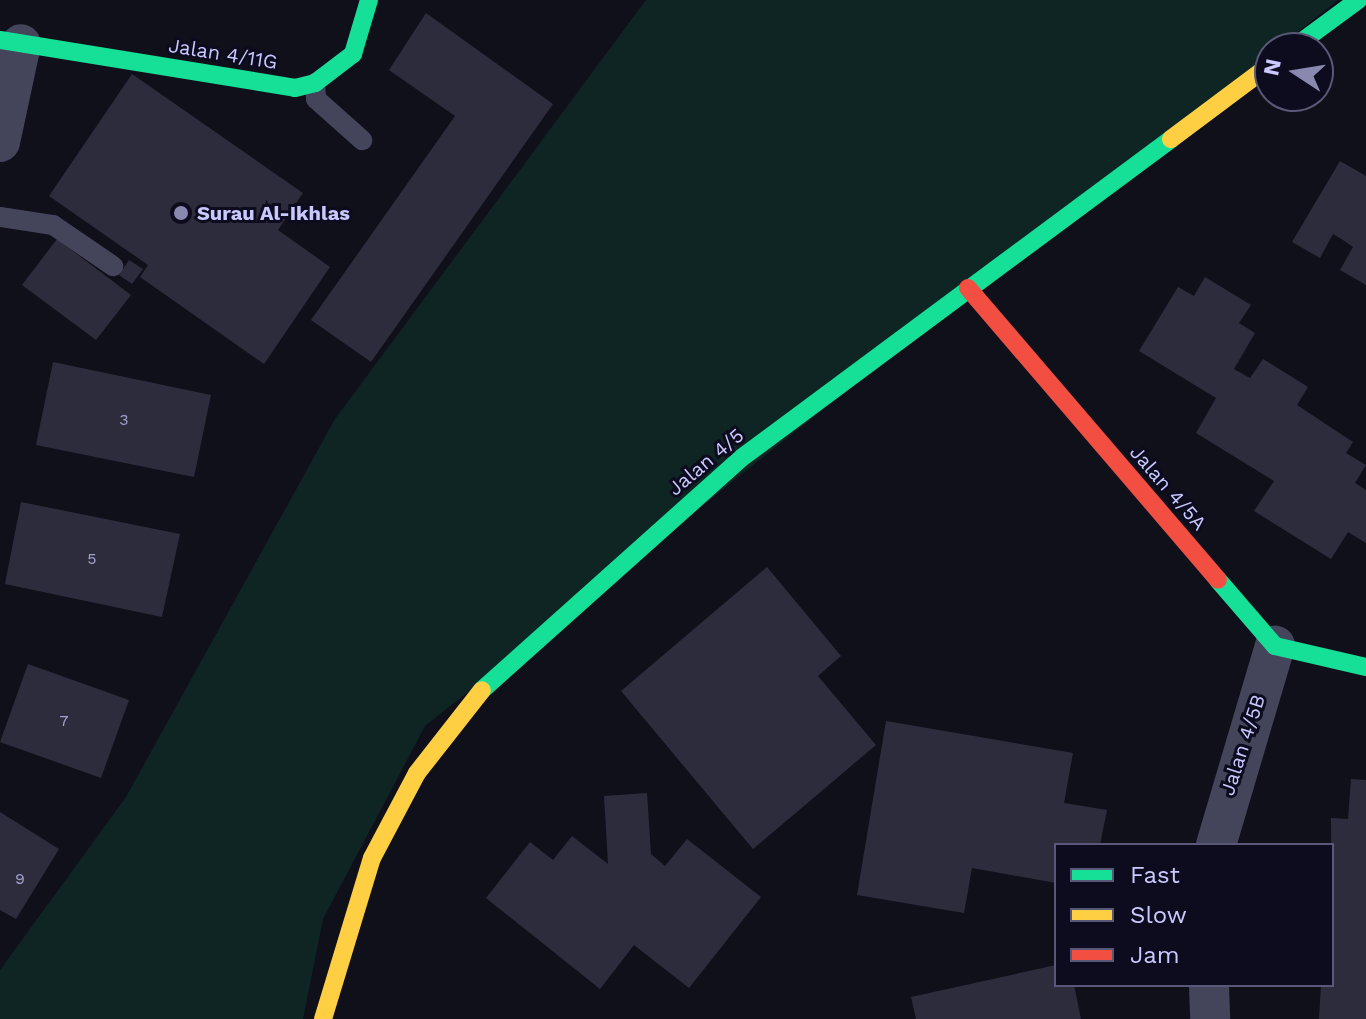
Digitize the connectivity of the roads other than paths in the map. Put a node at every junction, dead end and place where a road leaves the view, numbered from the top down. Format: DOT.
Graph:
graph roads {
  1 [pos="369,0"];
  2 [pos="1358,0"];
  3 [pos="1315,32"];
  4 [pos="11,42"];
  5 [pos="1254,77"];
  6 [pos="315,83"];
  7 [pos="362,140"];
  8 [pos="0,142"];
  9 [pos="0,217"];
  10 [pos="113,266"];
  11 [pos="968,288"];
  12 [pos="1275,646"];
  13 [pos="1366,667"];
  14 [pos="1217,843"];
  15 [pos="1209,987"];
  16 [pos="323,1019"];
  17 [pos="1210,1019"];
  1 -- 6 [label="street"];
  2 -- 3 [label="street"];
  4 -- 6 [label="street, Jalan 4/11G"];
  4 -- 8 [label="street"];
  5 -- 11 [label="street, Jalan 4/5"];
  6 -- 7 [label="lane"];
  9 -- 10 [label="lane"];
  11 -- 12 [label="street, Jalan 4/5A"];
  11 -- 16 [label="street, Jalan 4/5"];
  12 -- 13 [label="street"];
  12 -- 14 [label="street, Jalan 4/5B"];
  15 -- 17 [label="street"];
}
